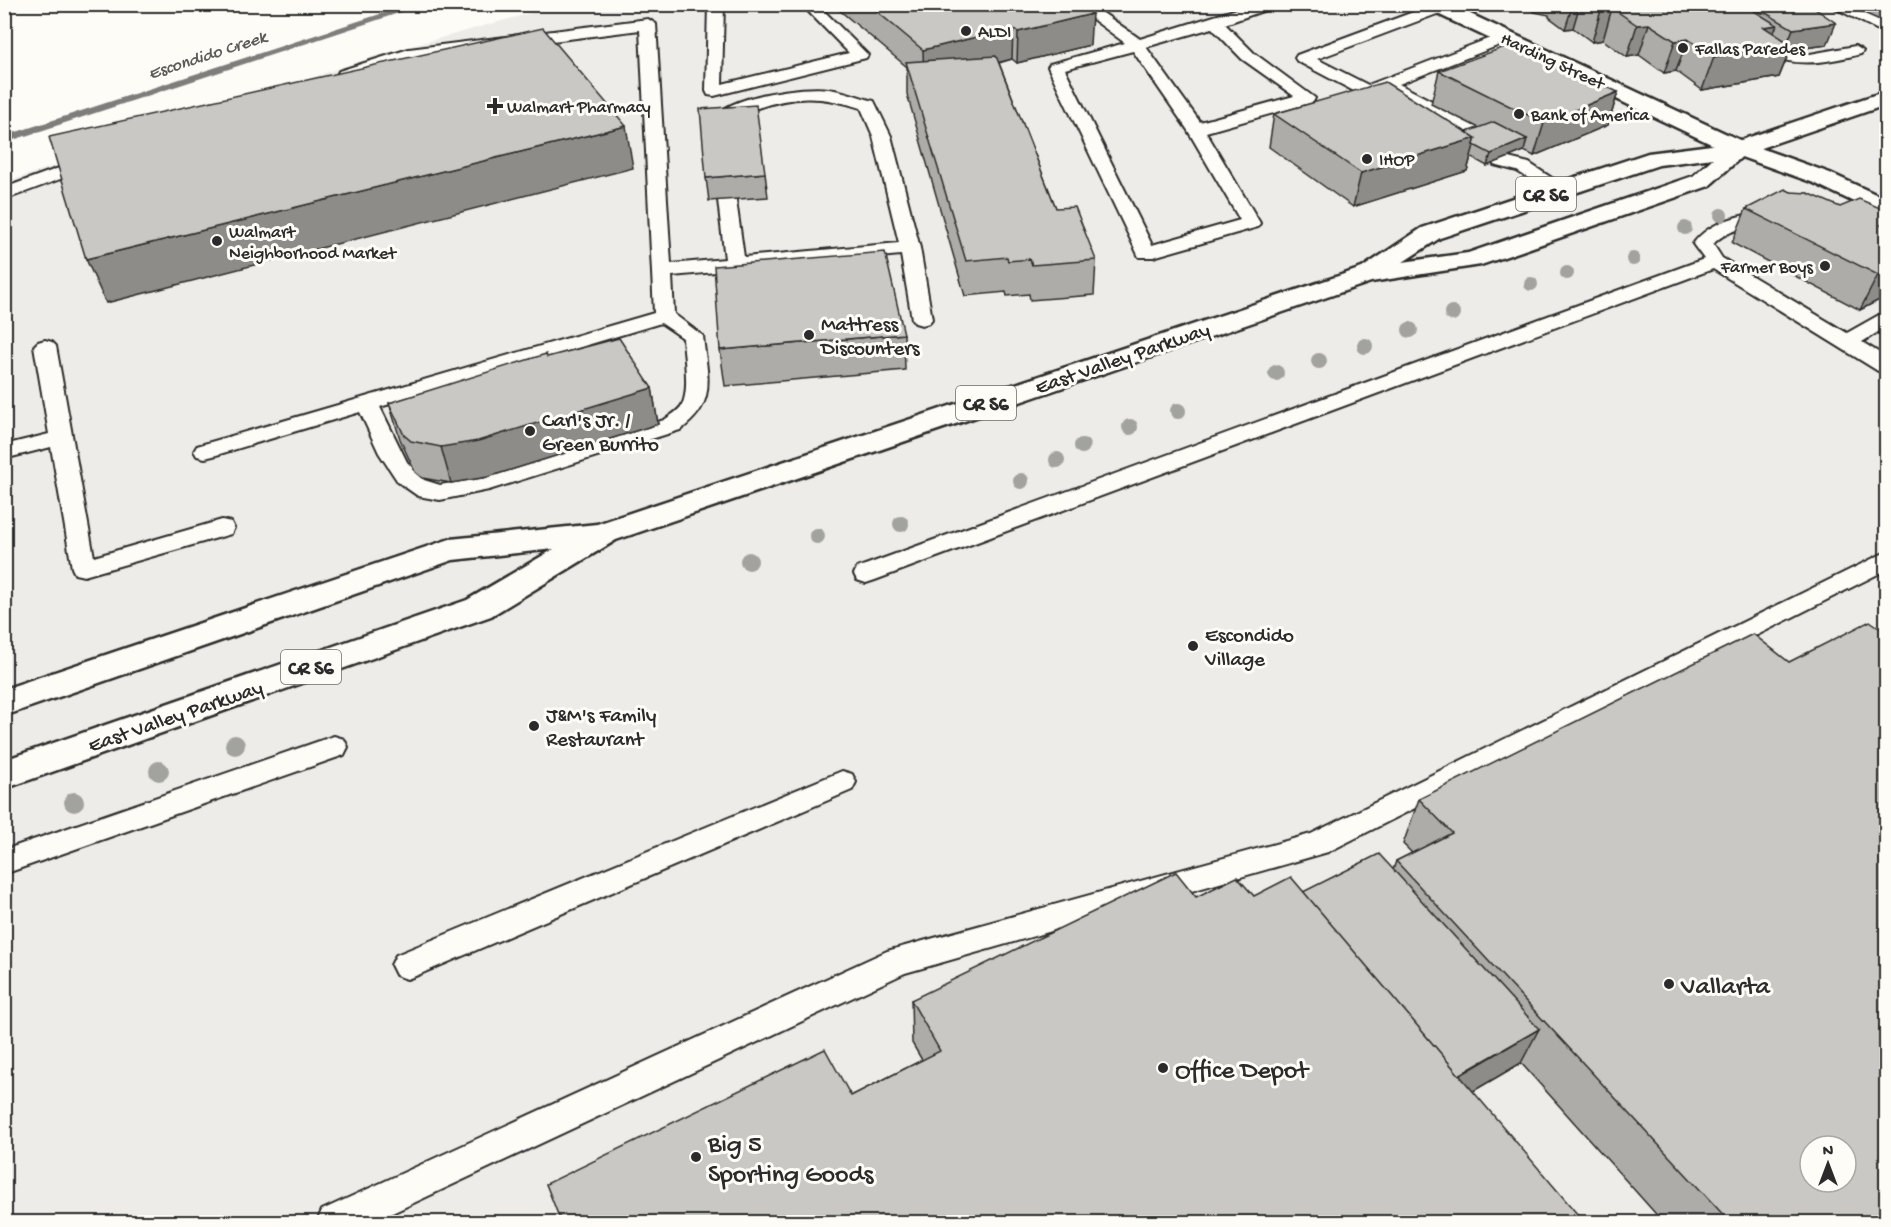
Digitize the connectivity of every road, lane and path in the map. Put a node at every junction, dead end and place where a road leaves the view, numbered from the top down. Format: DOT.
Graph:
graph roads {
  1 [pos="716,4"];
  2 [pos="808,4"];
  3 [pos="1079,4"];
  4 [pos="1269,4"];
  5 [pos="1698,4"];
  6 [pos="1834,4"];
  7 [pos="1436,6"];
  8 [pos="1216,24"];
  9 [pos="1887,29"];
  10 [pos="1504,38"];
  11 [pos="1136,44"];
  12 [pos="1855,51"];
  13 [pos="1322,68"];
  14 [pos="1281,79"];
  15 [pos="330,80"];
  16 [pos="1386,84"];
  17 [pos="1367,92"];
  18 [pos="1887,98"];
  19 [pos="1196,129"];
  20 [pos="720,130"];
  21 [pos="1486,136"];
  22 [pos="1467,143"];
  23 [pos="1738,148"];
  24 [pos="108,155"];
  25 [pos="1500,161"];
  26 [pos="1561,189"];
  27 [pos="4,195"];
  28 [pos="727,200"];
  29 [pos="1887,208"];
  30 [pos="1790,222"];
  31 [pos="1887,232"];
  32 [pos="910,248"];
  33 [pos="1714,262"];
  34 [pos="735,264"];
  35 [pos="662,271"];
  36 [pos="1367,275"];
  37 [pos="664,316"];
  38 [pos="922,319"];
  39 [pos="1887,319"];
  40 [pos="1847,342"];
  41 [pos="45,346"];
  42 [pos="1887,366"];
  43 [pos="368,403"];
  44 [pos="60,438"];
  45 [pos="205,451"];
  46 [pos="4,452"];
  47 [pos="222,528"];
  48 [pos="605,533"];
  49 [pos="1887,560"];
  50 [pos="866,574"];
  51 [pos="4,703"];
  52 [pos="334,747"];
  53 [pos="4,775"];
  54 [pos="842,782"];
  55 [pos="4,862"];
  56 [pos="407,965"];
  57 [pos="335,1222"];
  1 -- 2 [label="lane"];
  3 -- 11 [label="lane"];
  4 -- 8 [label="lane"];
  5 -- 12 [label="lane"];
  6 -- 9 [label="lane"];
  7 -- 10 [label="main road, Harding Street"];
  7 -- 13 [label="lane"];
  8 -- 11 [label="lane"];
  8 -- 14 [label="lane"];
  10 -- 16 [label="lane"];
  10 -- 23 [label="main road, Harding Street"];
  11 -- 19 [label="lane"];
  11 -- 19 [label="lane"];
  13 -- 14 [label="lane"];
  13 -- 17 [label="lane"];
  14 -- 19 [label="lane"];
  15 -- 35 [label="lane"];
  16 -- 17 [label="lane"];
  16 -- 21 [label="lane"];
  17 -- 22 [label="lane"];
  18 -- 23 [label="main road, East Valley Parkway / CR S6"];
  20 -- 32 [label="lane"];
  23 -- 26 [label="main road, East Valley Parkway / CR S6"];
  23 -- 29 [label="main road"];
  23 -- 31 [label="main road"];
  23 -- 36 [label="main road, East Valley Parkway / CR S6"];
  24 -- 27 [label="lane"];
  25 -- 26 [label="lane"];
  26 -- 36 [label="main road, East Valley Parkway / CR S6"];
  28 -- 34 [label="lane"];
  30 -- 33 [label="lane"];
  32 -- 34 [label="lane"];
  32 -- 38 [label="lane"];
  33 -- 40 [label="lane"];
  33 -- 50 [label="lane"];
  34 -- 35 [label="lane"];
  35 -- 37 [label="lane"];
  36 -- 48 [label="main road, East Valley Parkway / CR S6"];
  37 -- 43 [label="lane"];
  37 -- 43 [label="lane"];
  39 -- 40 [label="lane"];
  40 -- 42 [label="lane"];
  41 -- 44 [label="lane"];
  43 -- 45 [label="lane"];
  44 -- 46 [label="lane"];
  44 -- 47 [label="lane"];
  48 -- 51 [label="main road, East Valley Parkway / CR S6"];
  48 -- 53 [label="main road, East Valley Parkway / CR S6"];
  49 -- 57 [label="lane"];
  52 -- 55 [label="lane"];
  54 -- 56 [label="lane"];
}
